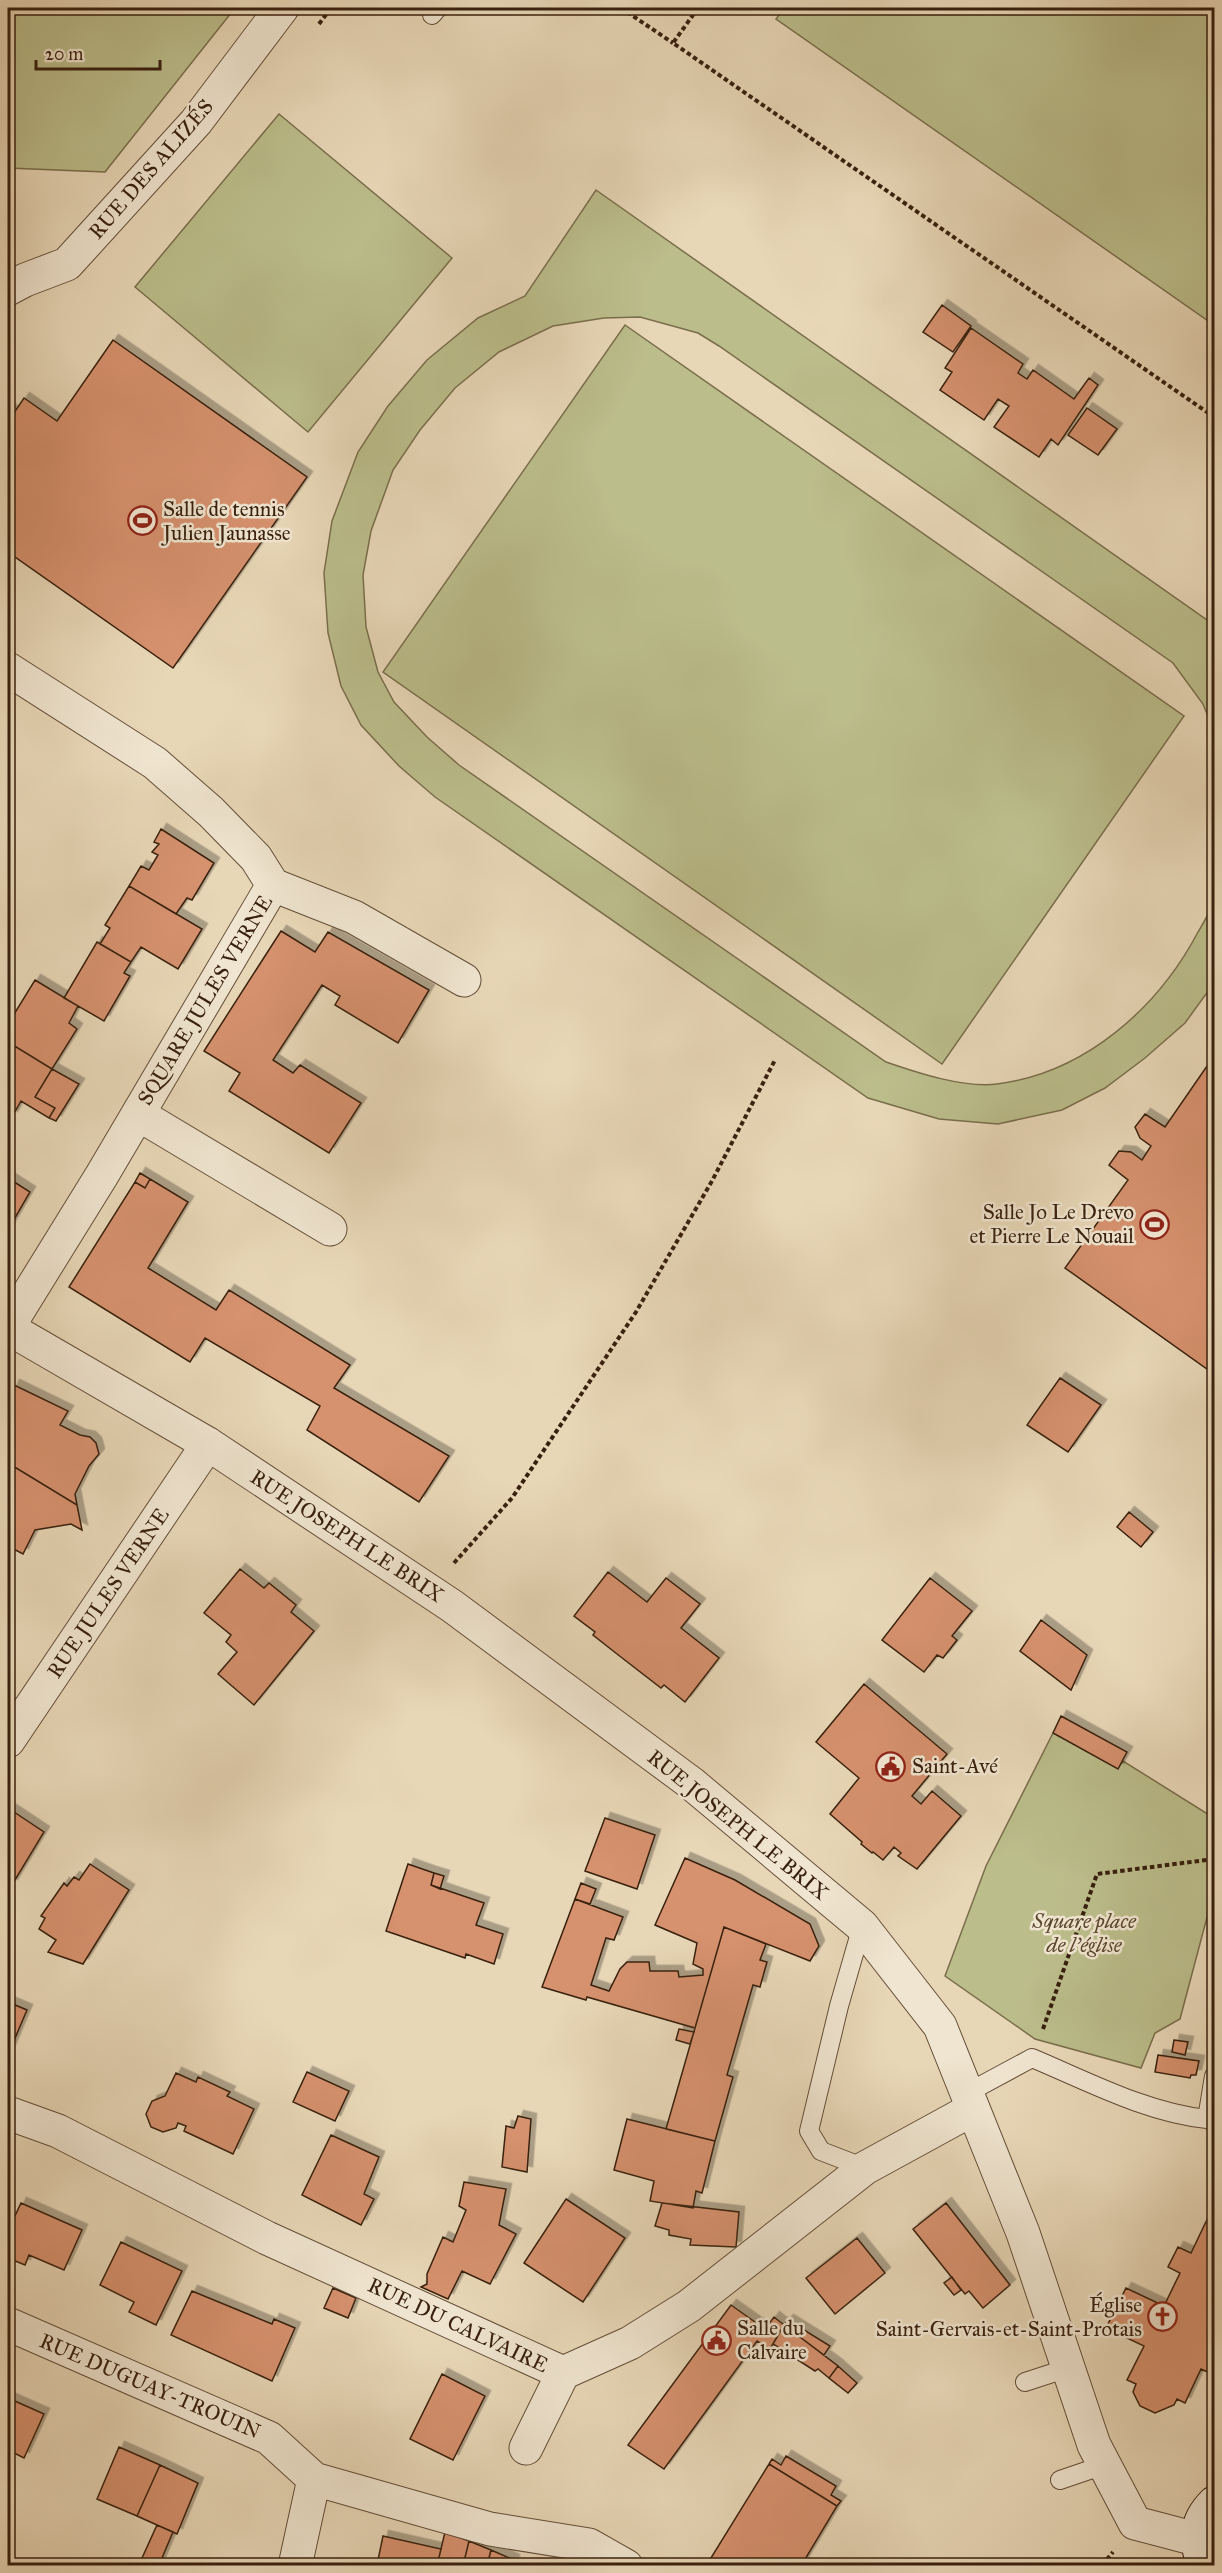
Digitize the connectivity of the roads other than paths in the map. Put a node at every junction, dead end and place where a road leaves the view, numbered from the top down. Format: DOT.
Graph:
graph roads {
  1 [pos="282,8"];
  2 [pos="13,281"];
  3 [pos="8,669"];
  4 [pos="273,885"];
  5 [pos="464,980"];
  6 [pos="138,1114"];
  7 [pos="330,1229"];
  8 [pos="8,1327"];
  9 [pos="208,1444"];
  10 [pos="8,1741"];
  11 [pos="862,1926"];
  12 [pos="1215,2076"];
  13 [pos="970,2101"];
  14 [pos="8,2113"];
  15 [pos="1211,2120"];
  16 [pos="865,2168"];
  17 [pos="8,2324"];
  18 [pos="1068,2368"];
  19 [pos="564,2373"];
  20 [pos="1025,2382"];
  21 [pos="526,2448"];
  22 [pos="1104,2465"];
  23 [pos="314,2479"];
  24 [pos="1060,2480"];
  25 [pos="1215,2503"];
  26 [pos="1200,2552"];
  27 [pos="295,2565"];
  28 [pos="626,2565"];
  1 -- 2 [label="street, RUE DES ALIZÉS"];
  3 -- 4 [label="street, SQUARE JULES VERNE"];
  4 -- 5 [label="street, SQUARE JULES VERNE"];
  4 -- 6 [label="street, SQUARE JULES VERNE"];
  6 -- 7 [label="street, SQUARE JULES VERNE"];
  6 -- 8 [label="street, SQUARE JULES VERNE"];
  8 -- 9 [label="street, RUE JOSEPH LE BRIX"];
  9 -- 10 [label="street, RUE JULES VERNE"];
  9 -- 11 [label="street, RUE JOSEPH LE BRIX"];
  11 -- 13 [label="street, RUE JOSEPH LE BRIX"];
  11 -- 16 [label="lane"];
  12 -- 15 [label="lane"];
  13 -- 15 [label="lane"];
  13 -- 16 [label="street, RUE DU CALVAIRE"];
  13 -- 18 [label="street, RUE JOSEPH LE BRIX"];
  14 -- 19 [label="street, RUE DU CALVAIRE"];
  16 -- 19 [label="street, RUE DU CALVAIRE"];
  17 -- 23 [label="street, RUE DUGUAY-TROUIN"];
  18 -- 20 [label="lane"];
  18 -- 22 [label="street, RUE JOSEPH LE BRIX"];
  19 -- 21 [label="street"];
  22 -- 24 [label="lane"];
  22 -- 26 [label="street, RUE JOSEPH LE BRIX"];
  23 -- 27 [label="street"];
  23 -- 28 [label="street"];
  25 -- 26 [label="street"];
}
